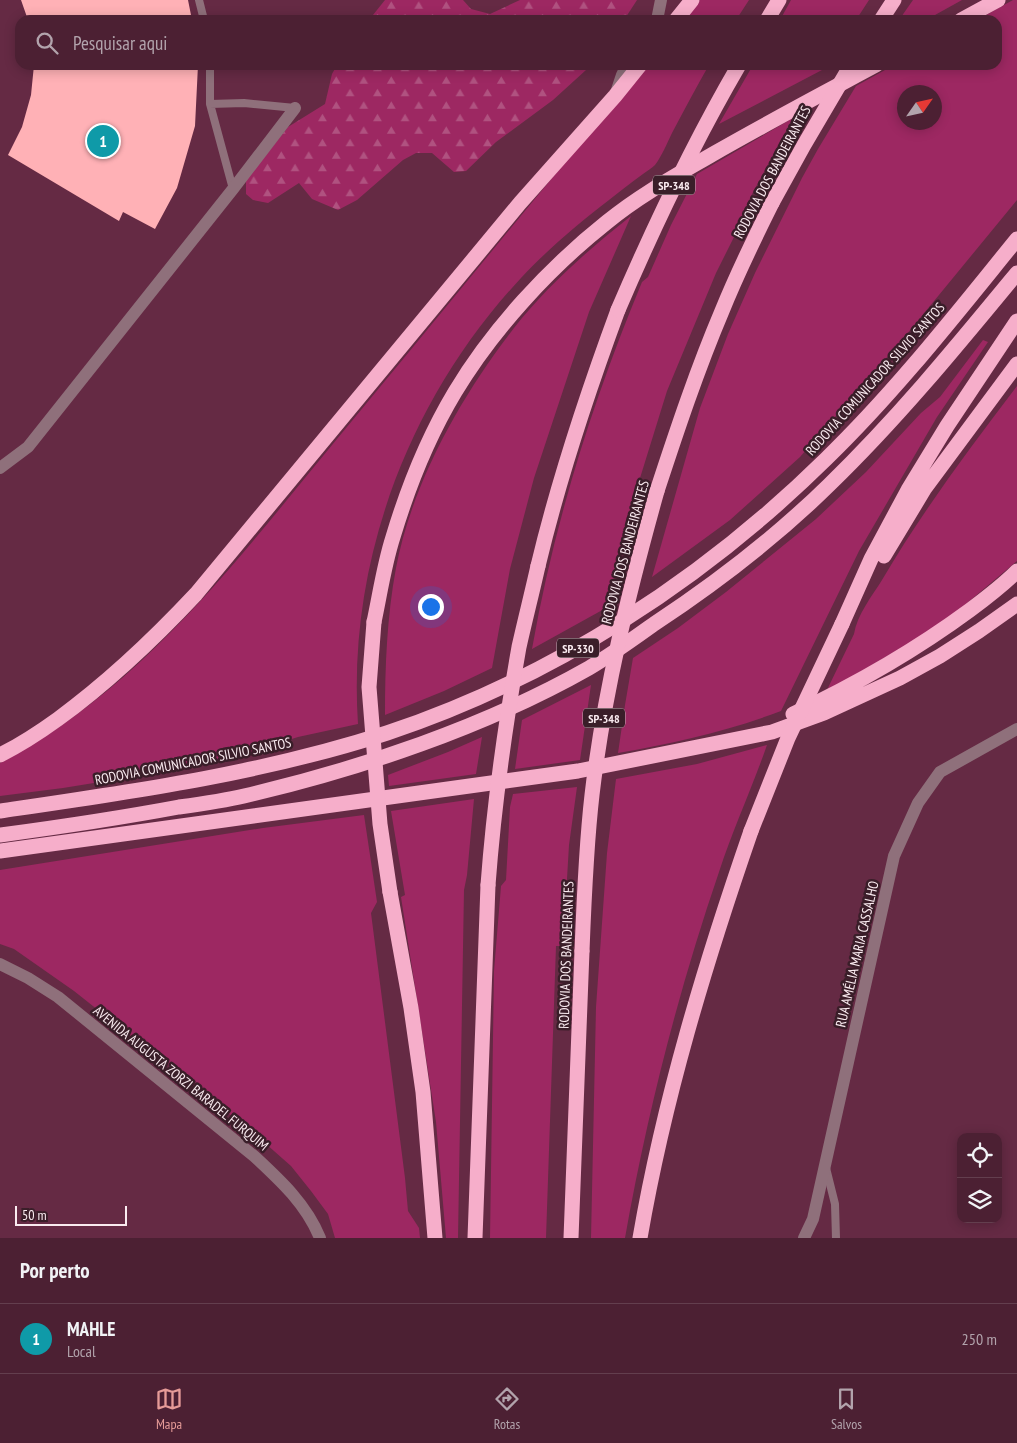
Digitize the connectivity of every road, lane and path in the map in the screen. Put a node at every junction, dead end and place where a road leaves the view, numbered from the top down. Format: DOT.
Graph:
graph roads {
  1 [pos="199,0"];
  2 [pos="661,0"];
  3 [pos="692,0"];
  4 [pos="780,0"];
  5 [pos="894,0"];
  6 [pos="998,0"];
  7 [pos="203,15"];
  8 [pos="657,15"];
  9 [pos="680,15"];
  10 [pos="770,15"];
  11 [pos="884,15"];
  12 [pos="970,15"];
  13 [pos="210,70"];
  14 [pos="624,70"];
  15 [pos="636,70"];
  16 [pos="736,70"];
  17 [pos="849,70"];
  18 [pos="867,70"];
  19 [pos="615,96"];
  20 [pos="210,104"];
  21 [pos="295,108"];
  22 [pos="233,189"];
  23 [pos="1017,239"];
  24 [pos="1017,273"];
  25 [pos="1017,321"];
  26 [pos="1017,364"];
  27 [pos="0,468"];
  28 [pos="1017,571"];
  29 [pos="1017,604"];
  30 [pos="844,621"];
  31 [pos="1017,729"];
  32 [pos="700,746"];
  33 [pos="0,755"];
  34 [pos="0,811"];
  35 [pos="0,836"];
  36 [pos="0,851"];
  37 [pos="0,964"];
  38 [pos="825,1164"];
  39 [pos="320,1238"];
  40 [pos="435,1238"];
  41 [pos="475,1238"];
  42 [pos="571,1238"];
  43 [pos="640,1238"];
  44 [pos="804,1238"];
  45 [pos="836,1238"];
  1 -- 7 [label="lane"];
  2 -- 8 [label="street"];
  3 -- 9 [label="highway"];
  4 -- 10 [label="highway"];
  5 -- 11 [label="highway"];
  6 -- 12 [label="highway"];
  13 -- 20 [label="lane"];
  14 -- 19 [label="street"];
  15 -- 19 [label="highway"];
  16 -- 41 [label="highway, SP-348, bridge"];
  17 -- 42 [label="highway, RODOVIA DOS BANDEIRANTES / SP-348, bridge"];
  18 -- 40 [label="highway, bridge"];
  19 -- 33 [label="highway"];
  20 -- 21 [label="lane"];
  20 -- 22 [label="lane"];
  21 -- 22 [label="street"];
  22 -- 27 [label="street"];
  23 -- 34 [label="highway, RODOVIA COMUNICADOR SILVIO SANTOS / SP-330"];
  24 -- 35 [label="highway, SP-330"];
  25 -- 30 [label="highway"];
  26 -- 30 [label="highway"];
  28 -- 32 [label="highway"];
  29 -- 32 [label="highway"];
  30 -- 43 [label="highway, bridge"];
  31 -- 38 [label="street, RUA AMÉLIA MARIA CASSALHO"];
  32 -- 36 [label="highway"];
  37 -- 39 [label="street, AVENIDA AUGUSTA ZORZI BARADEL FURQUIM"];
  38 -- 44 [label="street, RUA AMÉLIA MARIA CASSALHO"];
  38 -- 45 [label="lane"];
}
